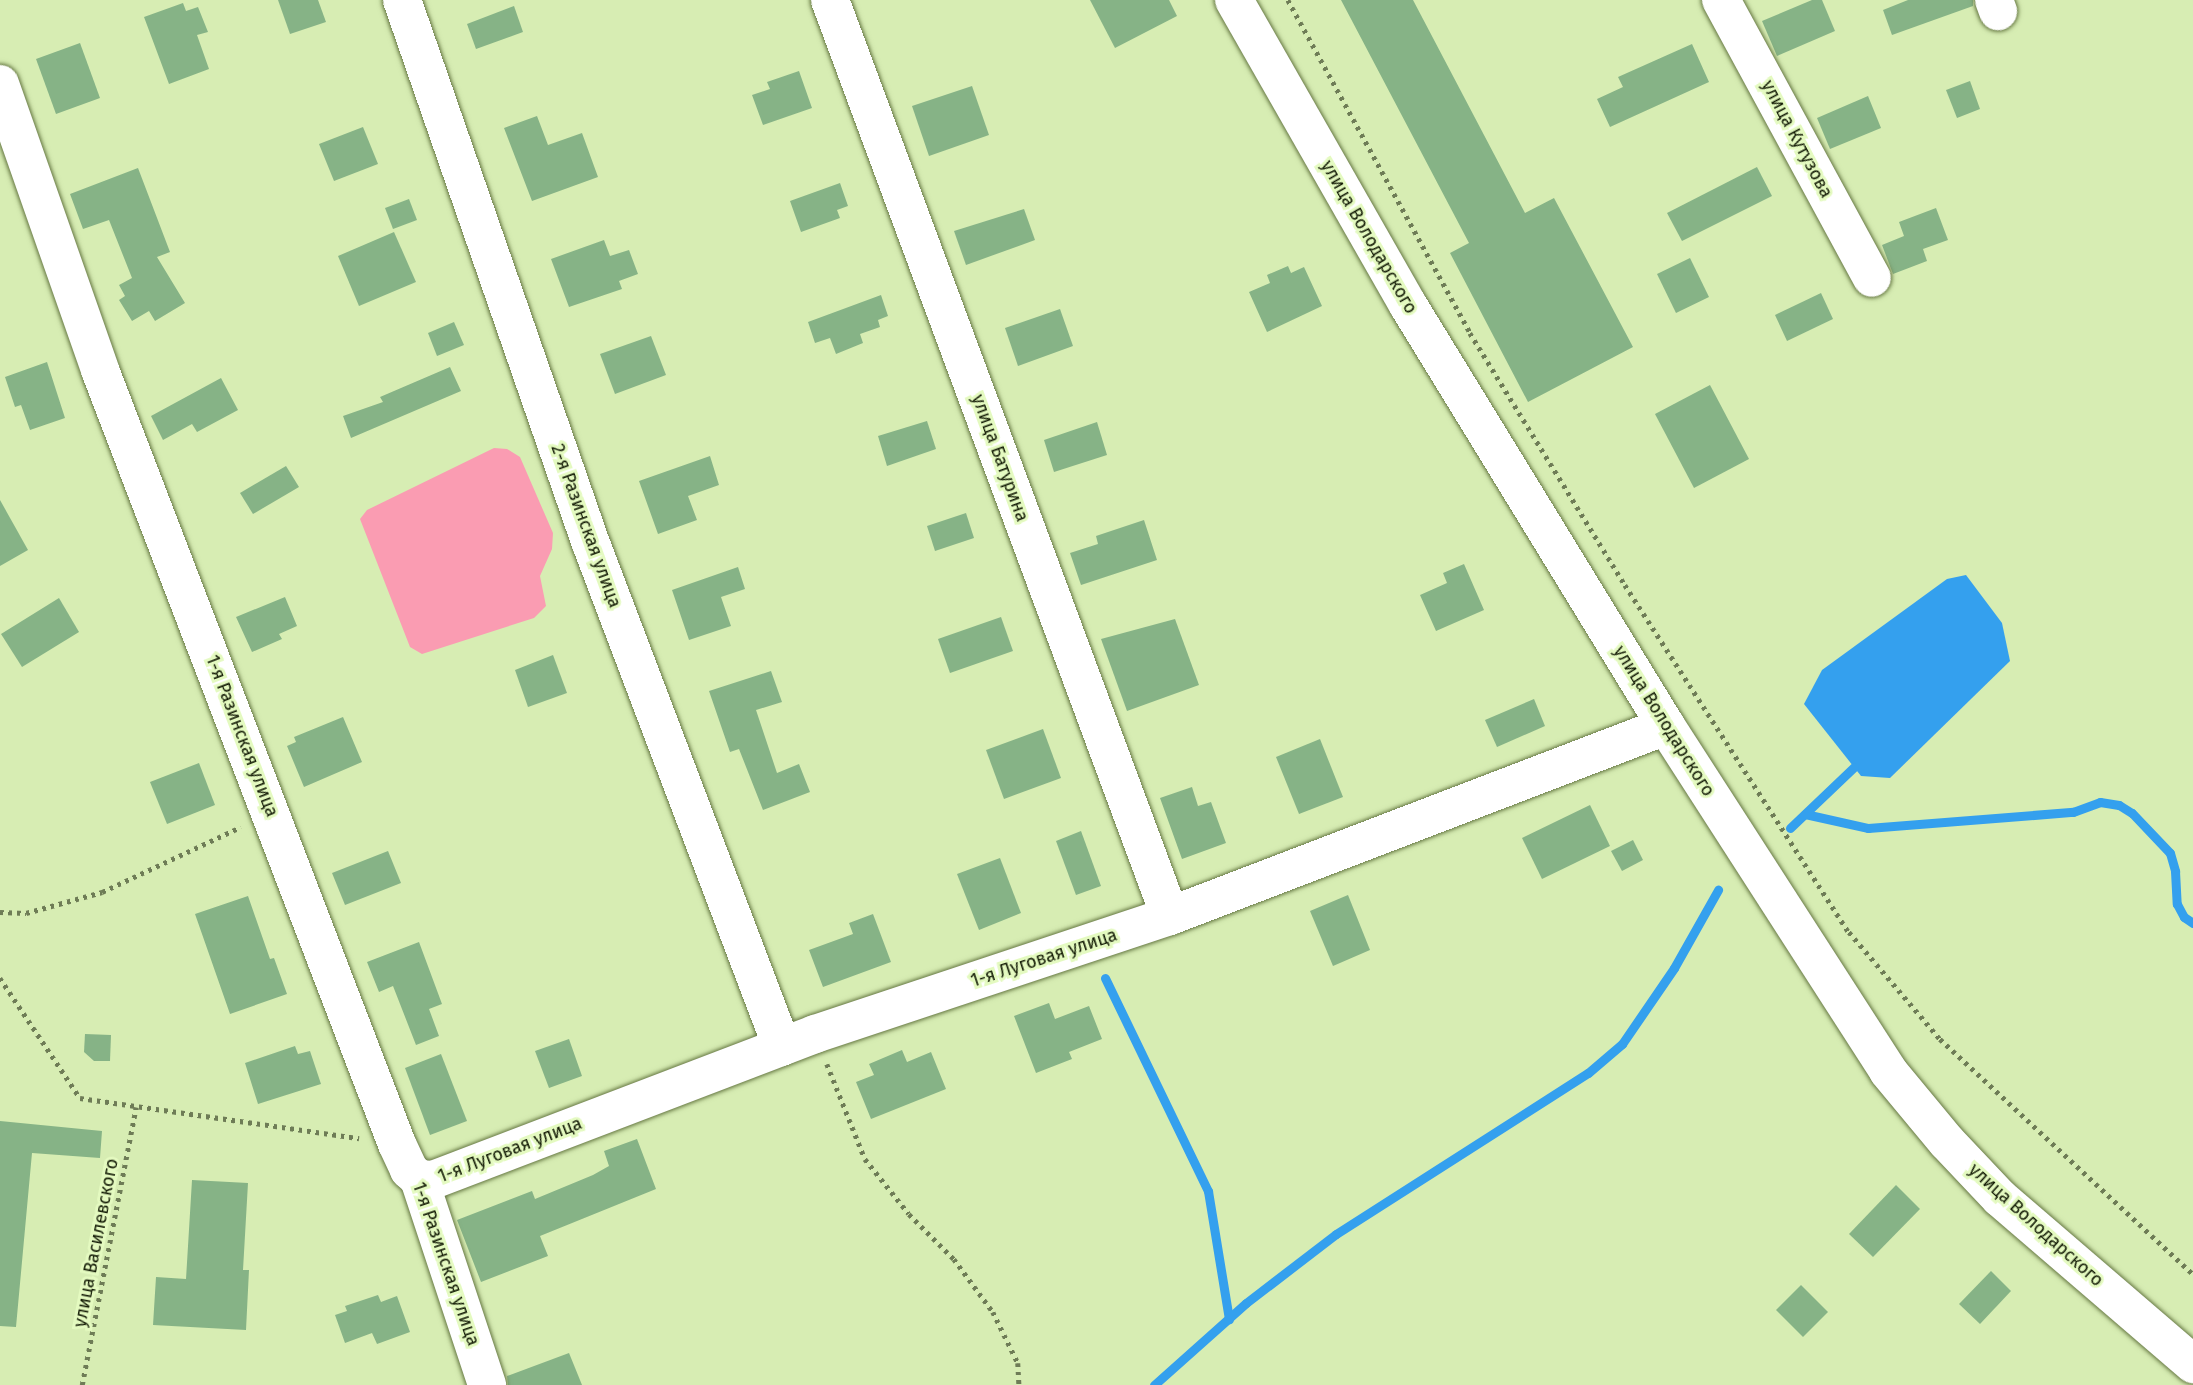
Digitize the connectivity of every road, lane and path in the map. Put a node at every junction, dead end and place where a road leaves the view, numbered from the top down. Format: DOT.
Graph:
graph roads {
  1 [pos="402,0"];
  2 [pos="830,0"];
  3 [pos="1234,0"];
  4 [pos="1288,0"];
  5 [pos="1721,0"];
  6 [pos="0,84"];
  7 [pos="1872,278"];
  8 [pos="1666,726"];
  9 [pos="271,812"];
  10 [pos="0,912"];
  11 [pos="1170,916"];
  12 [pos="0,978"];
  13 [pos="799,1040"];
  14 [pos="136,1107"];
  15 [pos="397,1144"];
  16 [pos="419,1179"];
  17 [pos="2193,1274"];
  18 [pos="2193,1364"];
  19 [pos="82,1385"];
  20 [pos="487,1385"];
  21 [pos="1019,1385"];
  1 -- 13 [label="street, 2-я Разинская улица"];
  2 -- 11 [label="street, улица Батурина"];
  3 -- 8 [label="street, улица Володарского"];
  4 -- 17 [label="path"];
  5 -- 7 [label="street, улица Кутузова"];
  6 -- 9 [label="street, 1-я Разинская улица"];
  8 -- 11 [label="street, 1-я Луговая улица"];
  8 -- 18 [label="street, улица Володарского"];
  9 -- 10 [label="path"];
  9 -- 15 [label="street, 1-я Разинская улица"];
  11 -- 13 [label="street, 1-я Луговая улица"];
  12 -- 14 [label="path"];
  13 -- 16 [label="street, 1-я Луговая улица"];
  13 -- 21 [label="path"];
  14 -- 15 [label="path"];
  14 -- 19 [label="path, улица Василевского"];
  15 -- 16 [label="street, 1-я Разинская улица"];
  16 -- 20 [label="street, 1-я Разинская улица"];
}
